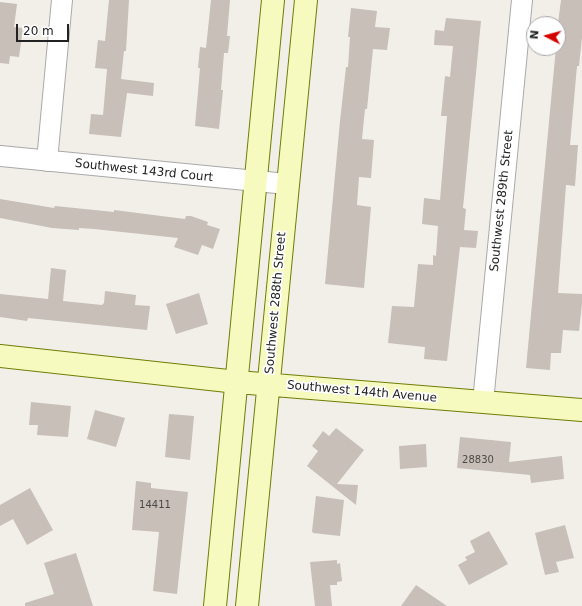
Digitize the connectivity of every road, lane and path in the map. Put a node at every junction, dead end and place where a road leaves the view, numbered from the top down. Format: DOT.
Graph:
graph roads {
  1 [pos="62,0"];
  2 [pos="273,0"];
  3 [pos="306,0"];
  4 [pos="522,0"];
  5 [pos="0,156"];
  6 [pos="47,161"];
  7 [pos="255,182"];
  8 [pos="287,184"];
  9 [pos="0,356"];
  10 [pos="237,382"];
  11 [pos="268,385"];
  12 [pos="483,402"];
  13 [pos="582,410"];
  14 [pos="215,606"];
  15 [pos="248,606"];
  1 -- 6 [label="street"];
  2 -- 7 [label="main road"];
  3 -- 8 [label="main road, Southwest 288th Street"];
  4 -- 12 [label="street, Southwest 289th Street"];
  5 -- 6 [label="street, Southwest 143rd Court"];
  6 -- 7 [label="street, Southwest 143rd Court"];
  7 -- 8 [label="street, Southwest 143rd Court"];
  7 -- 10 [label="main road"];
  8 -- 11 [label="main road, Southwest 288th Street"];
  9 -- 10 [label="main road, Southwest 144th Avenue"];
  10 -- 11 [label="main road, Southwest 144th Avenue"];
  10 -- 14 [label="main road"];
  11 -- 12 [label="main road, Southwest 144th Avenue"];
  11 -- 15 [label="main road, Southwest 288th Street"];
  12 -- 13 [label="main road, Southwest 144th Avenue"];
}
